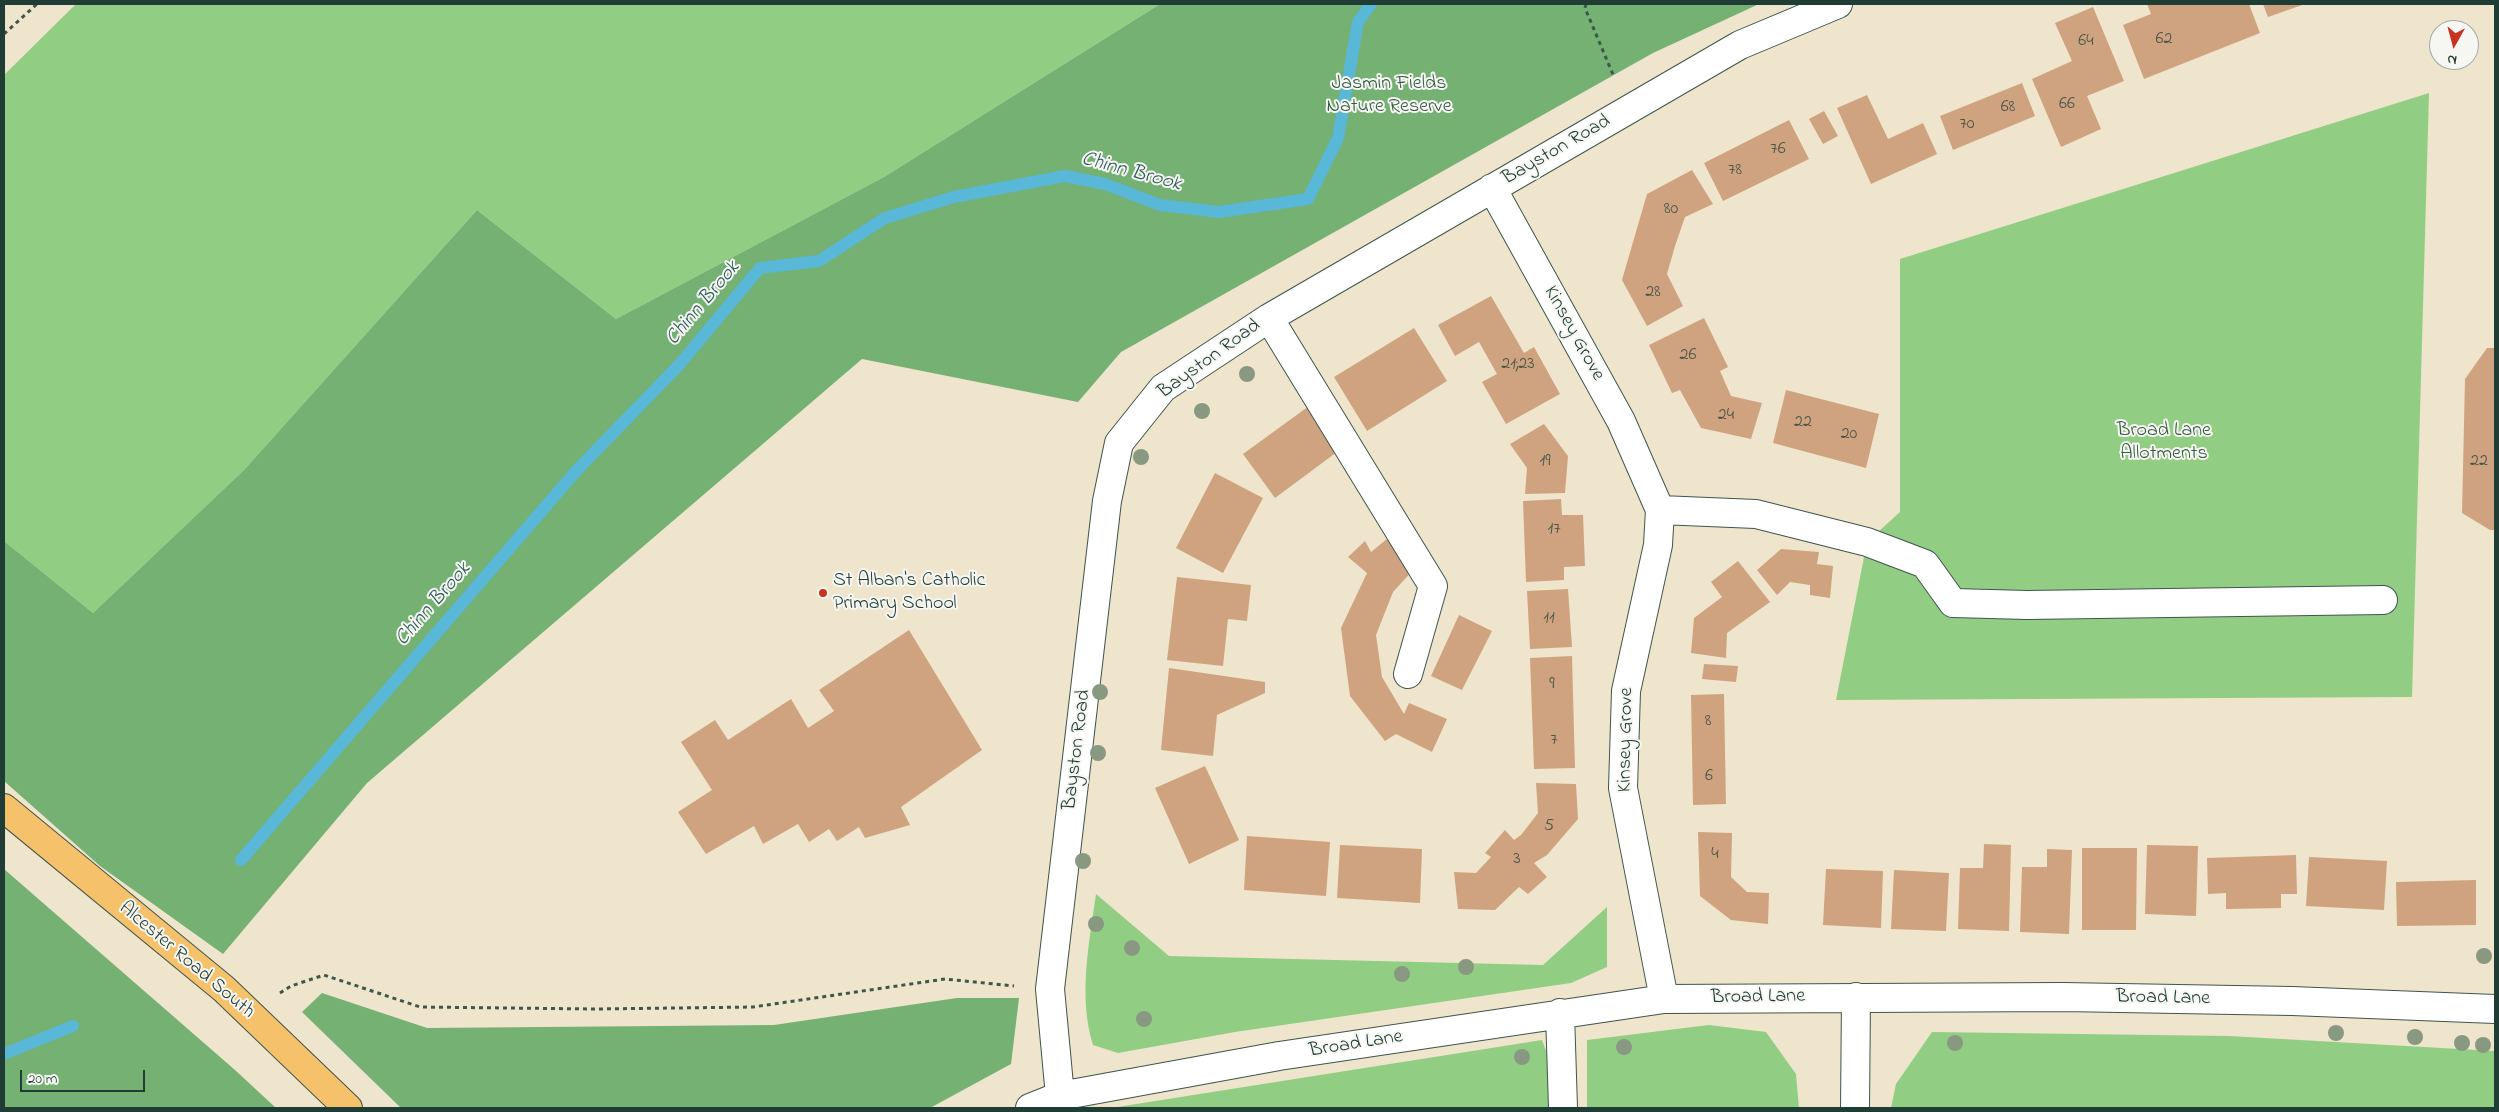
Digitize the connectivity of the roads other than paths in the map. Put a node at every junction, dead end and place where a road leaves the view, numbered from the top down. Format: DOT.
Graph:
graph roads {
  1 [pos="1838,4"];
  2 [pos="1492,188"];
  3 [pos="1269,318"];
  4 [pos="1660,510"];
  5 [pos="2383,600"];
  6 [pos="1408,674"];
  7 [pos="10,814"];
  8 [pos="1856,997"];
  9 [pos="1664,1000"];
  10 [pos="2495,1009"];
  11 [pos="1560,1014"];
  12 [pos="1060,1096"];
  13 [pos="348,1108"];
  14 [pos="1030,1108"];
  15 [pos="1563,1108"];
  16 [pos="1855,1108"];
  1 -- 2 [label="street, Bayston Road"];
  2 -- 3 [label="street, Bayston Road"];
  2 -- 4 [label="street, Kinsey Grove"];
  3 -- 6 [label="street"];
  3 -- 12 [label="street, Bayston Road"];
  4 -- 5 [label="street"];
  4 -- 9 [label="street, Kinsey Grove"];
  7 -- 13 [label="highway, Alcester Road South"];
  8 -- 9 [label="street, Broad Lane"];
  8 -- 10 [label="street, Broad Lane"];
  8 -- 16 [label="street"];
  9 -- 11 [label="street, Broad Lane"];
  11 -- 12 [label="street, Broad Lane"];
  11 -- 15 [label="street"];
  12 -- 14 [label="street, Broad Lane"];
}
